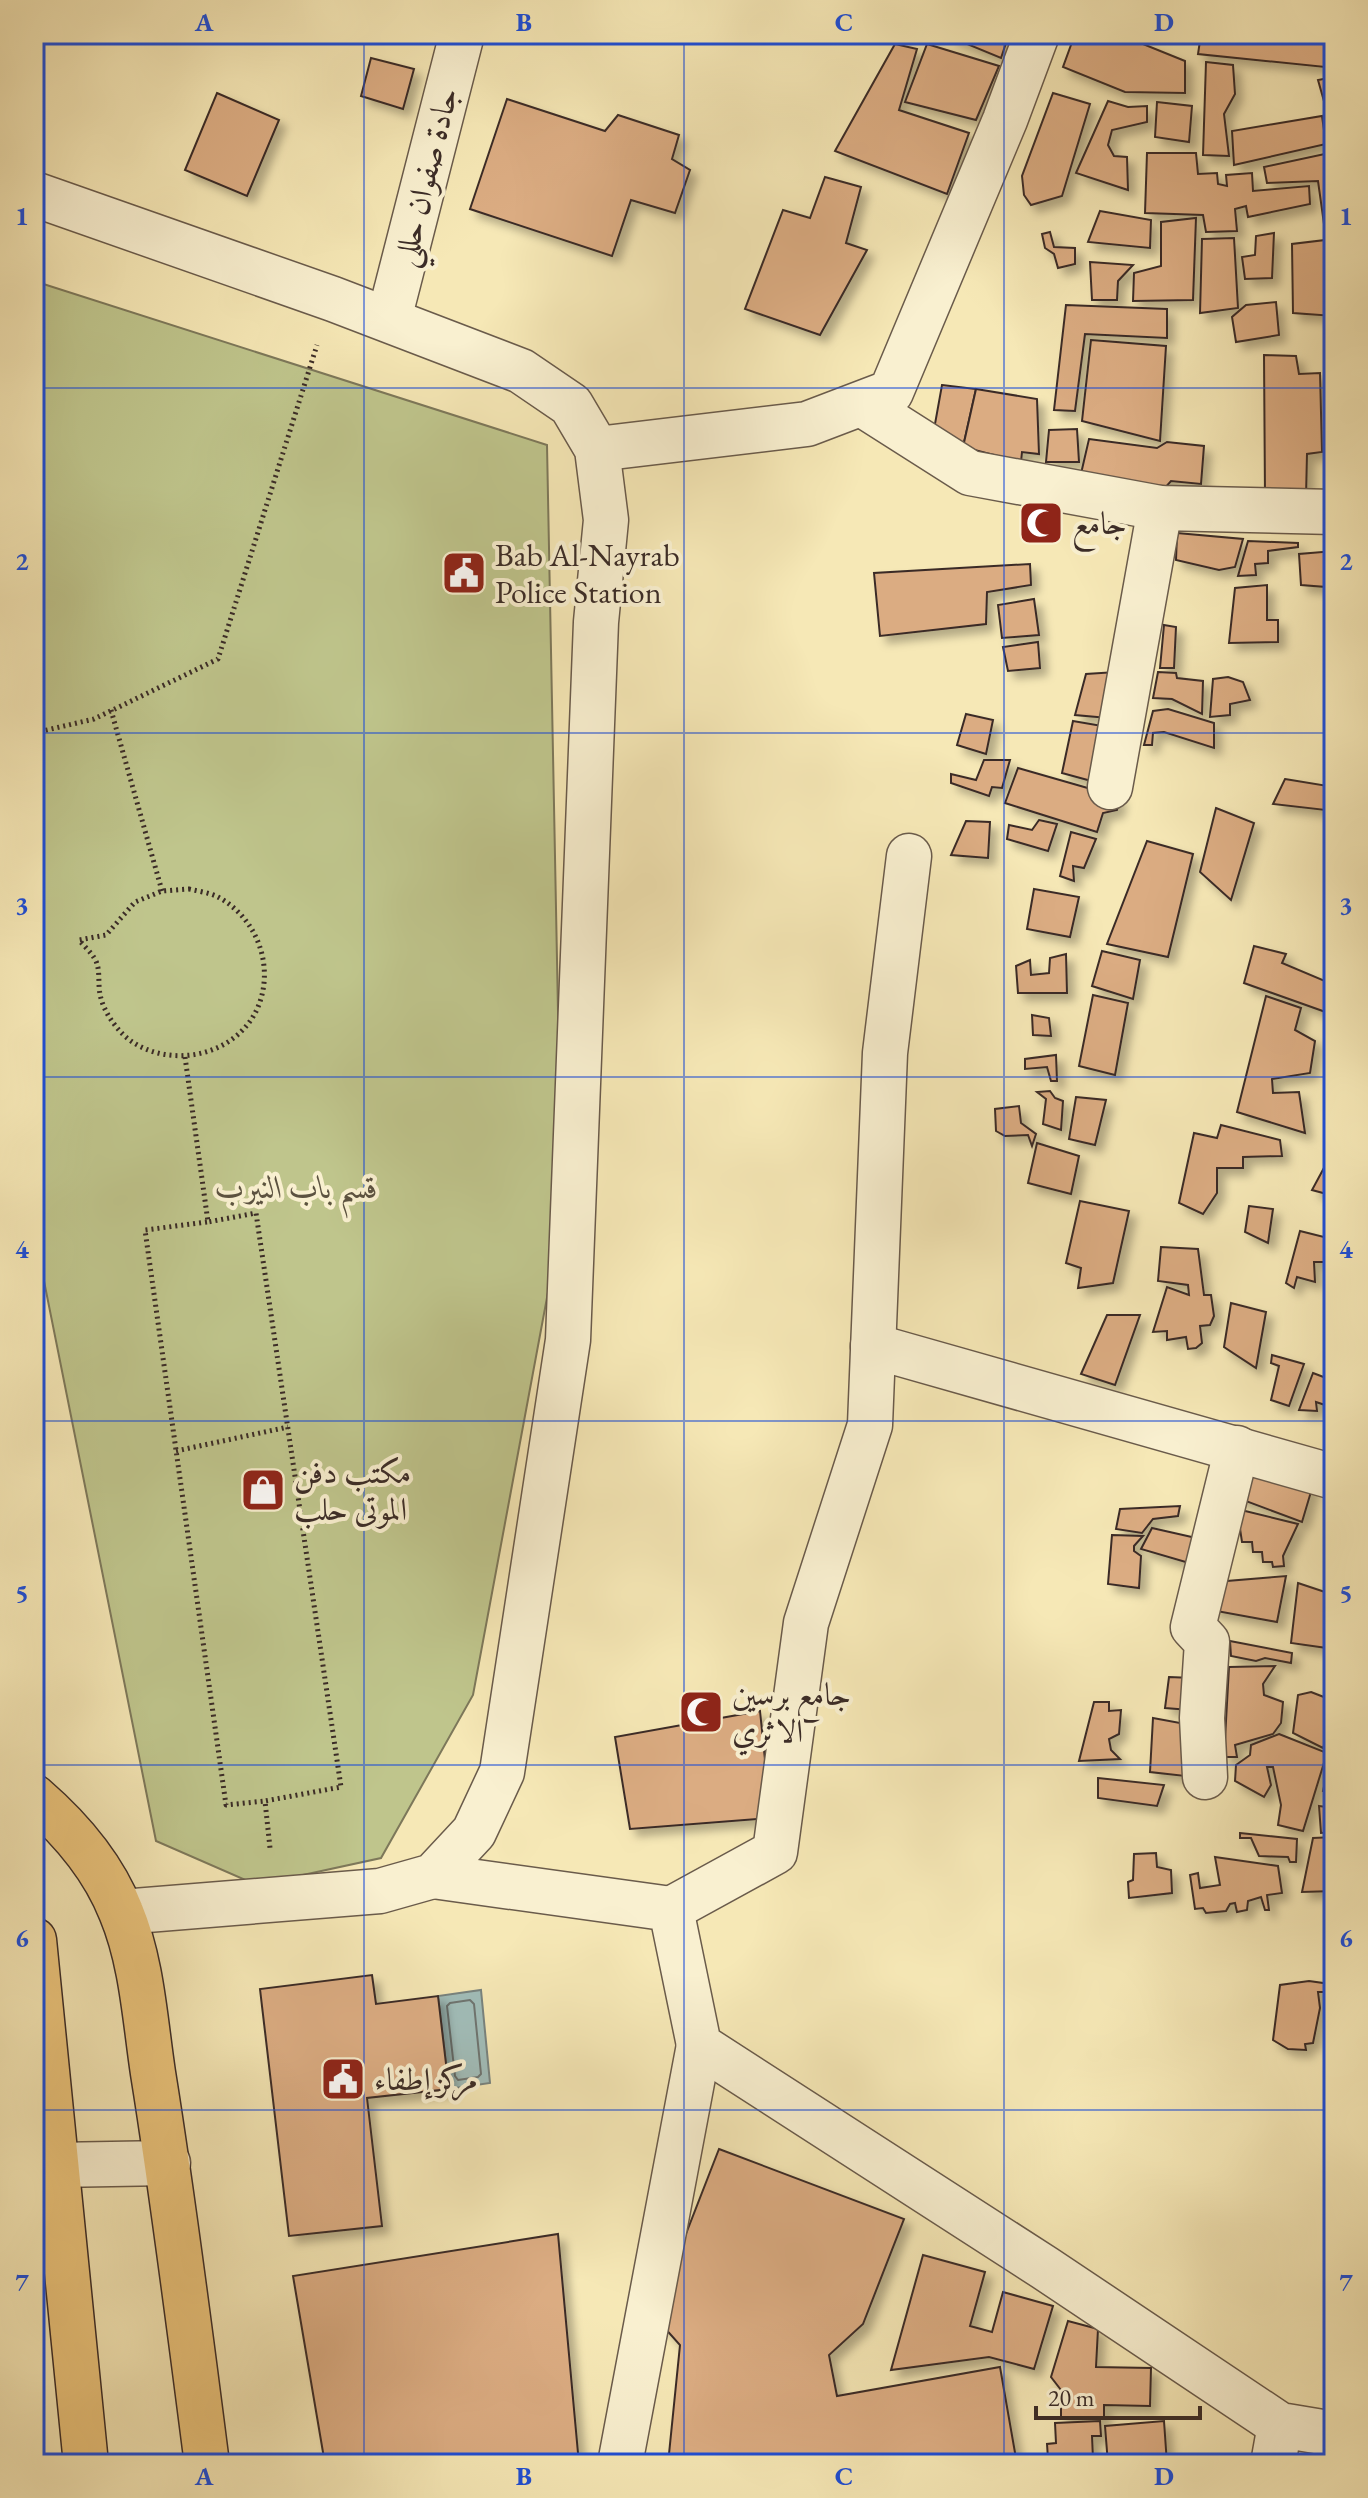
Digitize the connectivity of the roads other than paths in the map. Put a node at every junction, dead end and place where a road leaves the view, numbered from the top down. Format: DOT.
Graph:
graph roads {
  1 [pos="462,34"];
  2 [pos="1037,34"];
  3 [pos="35,182"];
  4 [pos="389,319"];
  5 [pos="863,405"];
  6 [pos="597,449"];
  7 [pos="1160,508"];
  8 [pos="1334,512"];
  9 [pos="1110,787"];
  10 [pos="909,856"];
  11 [pos="873,1346"];
  12 [pos="1237,1448"];
  13 [pos="1334,1477"];
  14 [pos="1205,1777"];
  15 [pos="34,1797"];
  16 [pos="433,1876"];
  17 [pos="671,1909"];
  18 [pos="122,1912"];
  19 [pos="34,1940"];
  20 [pos="699,2045"];
  21 [pos="168,2163"];
  22 [pos="44,2168"];
  23 [pos="1334,2434"];
  24 [pos="1276,2445"];
  25 [pos="86,2464"];
  26 [pos="207,2464"];
  27 [pos="620,2464"];
  1 -- 4 [label="street, جادة صفوان حللي"];
  2 -- 5 [label="street"];
  3 -- 4 [label="street"];
  4 -- 6 [label="street"];
  5 -- 6 [label="street"];
  5 -- 7 [label="street"];
  6 -- 16 [label="street"];
  7 -- 8 [label="street"];
  7 -- 9 [label="street"];
  10 -- 11 [label="street"];
  11 -- 12 [label="street"];
  11 -- 17 [label="street"];
  12 -- 13 [label="street"];
  12 -- 14 [label="street"];
  15 -- 18 [label="main road"];
  16 -- 17 [label="street"];
  16 -- 18 [label="street"];
  17 -- 20 [label="street"];
  18 -- 21 [label="main road"];
  19 -- 22 [label="main road"];
  20 -- 24 [label="street"];
  20 -- 27 [label="street"];
  21 -- 22 [label="street"];
  21 -- 26 [label="main road"];
  22 -- 25 [label="main road"];
  23 -- 24 [label="street"];
}
